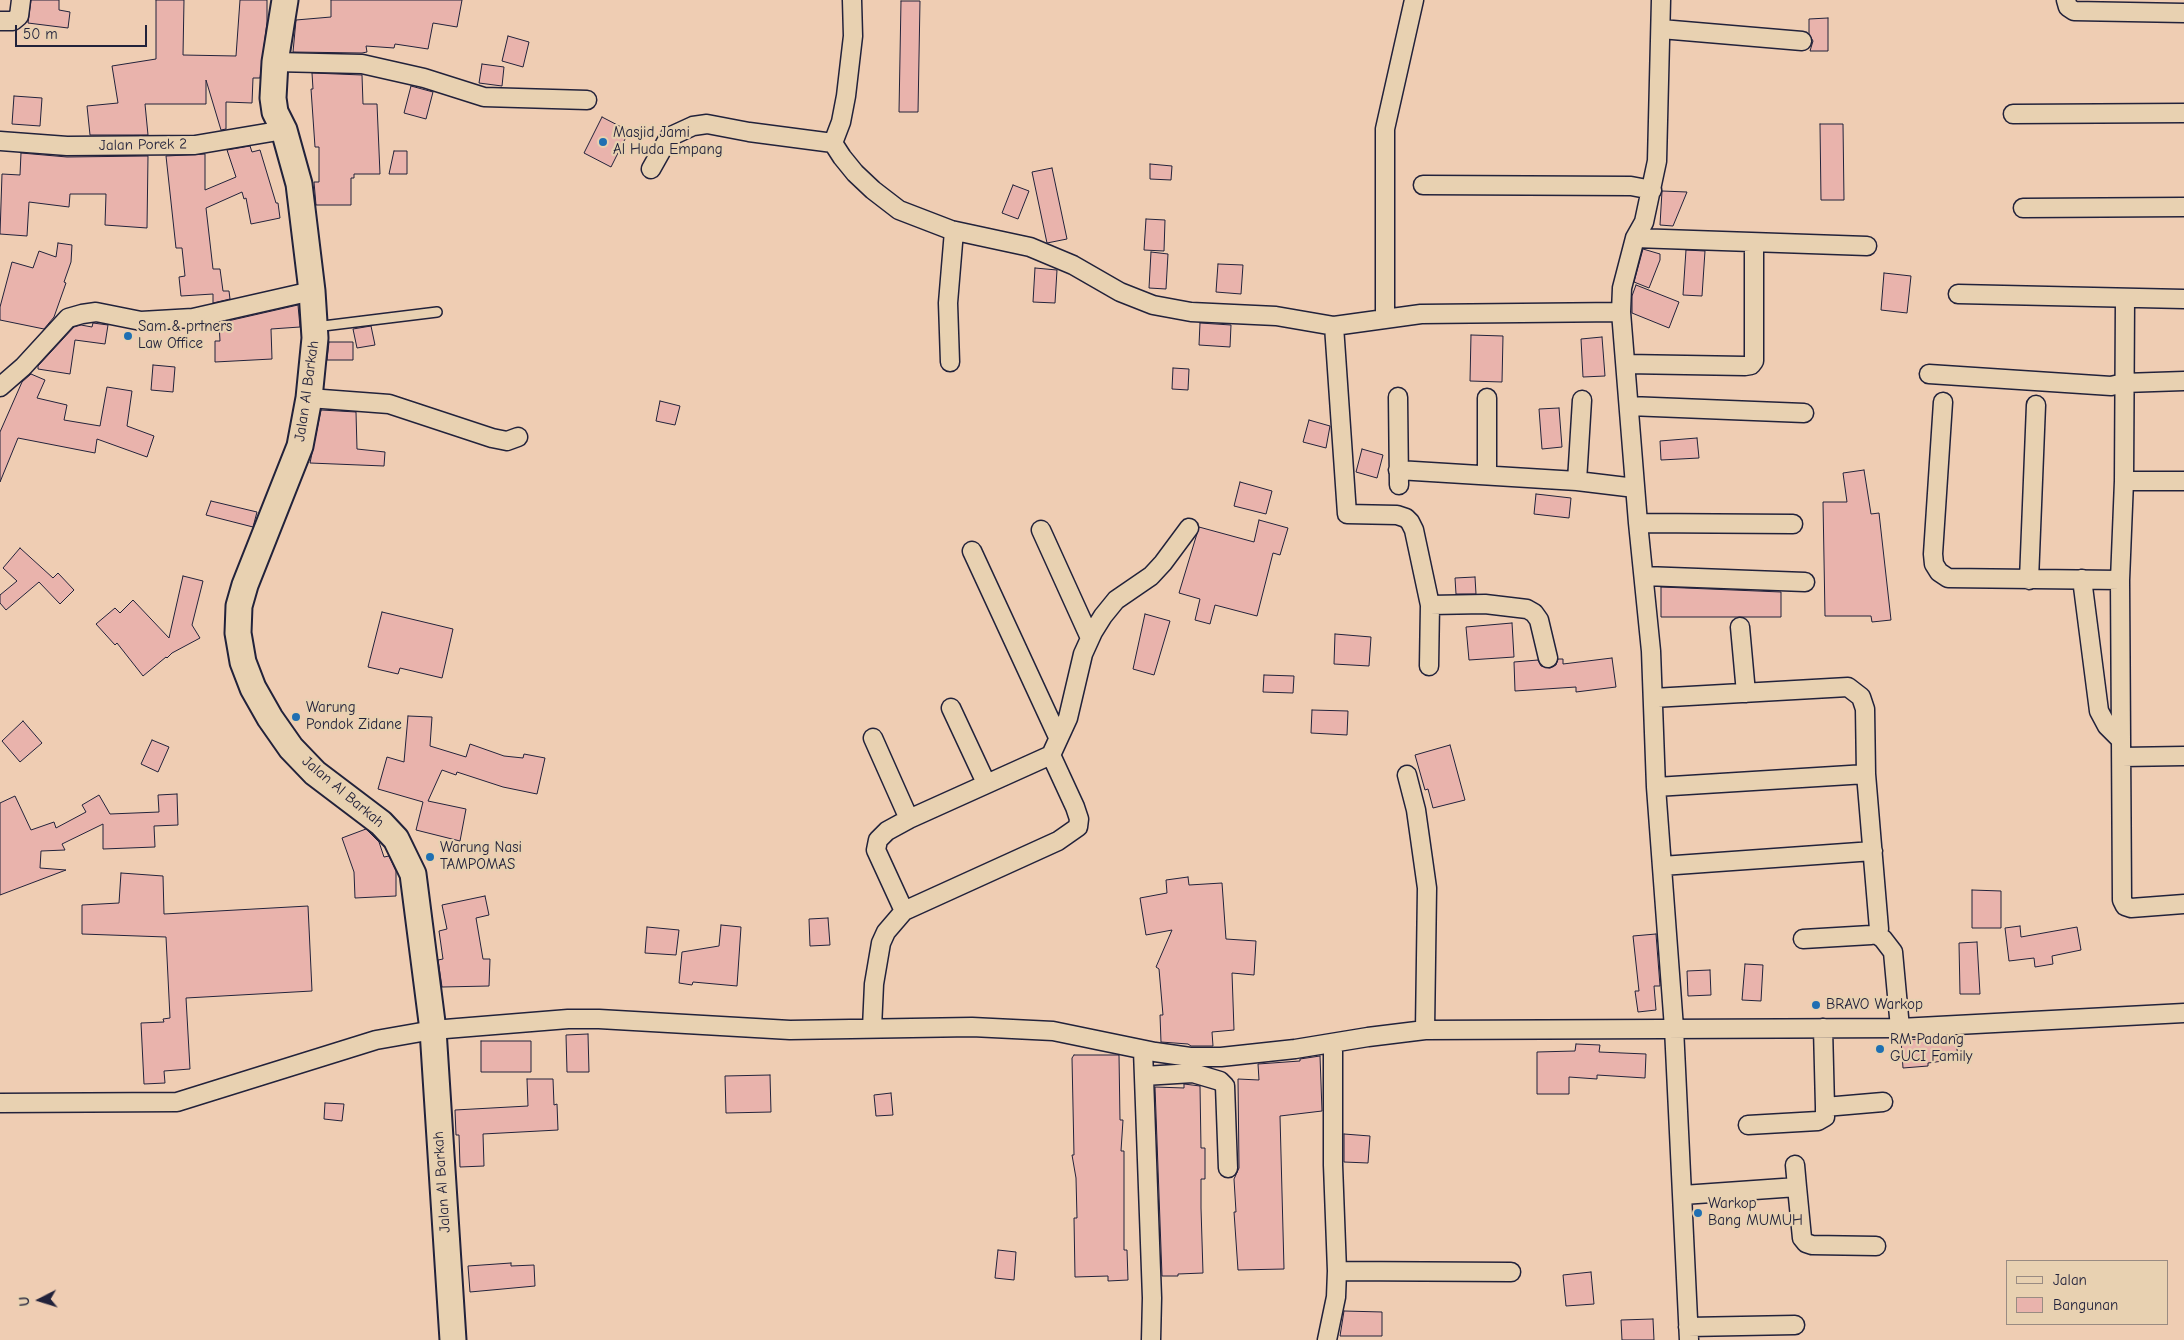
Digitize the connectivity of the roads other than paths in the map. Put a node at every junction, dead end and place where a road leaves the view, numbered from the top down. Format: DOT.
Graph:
graph roads {
  1 [pos="20,0"];
  2 [pos="285,0"];
  3 [pos="852,0"];
  4 [pos="1414,0"];
  5 [pos="1661,0"];
  6 [pos="2066,0"];
  7 [pos="2184,13"];
  8 [pos="0,20"];
  9 [pos="1661,29"];
  10 [pos="1802,41"];
  11 [pos="275,62"];
  12 [pos="587,100"];
  13 [pos="2184,113"];
  14 [pos="2013,114"];
  15 [pos="284,130"];
  16 [pos="0,142"];
  17 [pos="833,143"];
  18 [pos="651,169"];
  19 [pos="1423,185"];
  20 [pos="1652,190"];
  21 [pos="2184,207"];
  22 [pos="2023,208"];
  23 [pos="954,231"];
  24 [pos="1635,238"];
  25 [pos="1754,243"];
  26 [pos="1866,246"];
  27 [pos="312,291"];
  28 [pos="1958,294"];
  29 [pos="2125,299"];
  30 [pos="2184,299"];
  31 [pos="437,312"];
  32 [pos="1621,312"];
  33 [pos="1385,319"];
  34 [pos="1334,326"];
  35 [pos="315,327"];
  36 [pos="950,362"];
  37 [pos="1626,364"];
  38 [pos="1929,374"];
  39 [pos="2184,381"];
  40 [pos="0,387"];
  41 [pos="2120,388"];
  42 [pos="2184,392"];
  43 [pos="1398,397"];
  44 [pos="309,398"];
  45 [pos="1487,398"];
  46 [pos="1582,400"];
  47 [pos="1943,402"];
  48 [pos="2036,405"];
  49 [pos="1629,406"];
  50 [pos="1804,413"];
  51 [pos="518,437"];
  52 [pos="1487,476"];
  53 [pos="2184,480"];
  54 [pos="2124,481"];
  55 [pos="1578,482"];
  56 [pos="1635,488"];
  57 [pos="1638,523"];
  58 [pos="1793,524"];
  59 [pos="1189,528"];
  60 [pos="1041,530"];
  61 [pos="972,551"];
  62 [pos="1644,576"];
  63 [pos="2082,579"];
  64 [pos="2029,580"];
  65 [pos="2120,580"];
  66 [pos="1804,582"];
  67 [pos="1430,604"];
  68 [pos="1740,627"];
  69 [pos="1090,638"];
  70 [pos="1548,658"];
  71 [pos="1429,666"];
  72 [pos="1746,693"];
  73 [pos="1653,698"];
  74 [pos="951,708"];
  75 [pos="1058,737"];
  76 [pos="873,738"];
  77 [pos="2121,748"];
  78 [pos="1051,755"];
  79 [pos="2184,756"];
  80 [pos="1407,774"];
  81 [pos="1866,774"];
  82 [pos="986,783"];
  83 [pos="1656,787"];
  84 [pos="909,819"];
  85 [pos="1873,851"];
  86 [pos="1662,866"];
  87 [pos="2184,904"];
  88 [pos="904,911"];
  89 [pos="1876,934"];
  90 [pos="1803,939"];
  91 [pos="2184,1013"];
  92 [pos="872,1028"];
  93 [pos="1674,1028"];
  94 [pos="1823,1028"];
  95 [pos="1900,1028"];
  96 [pos="433,1030"];
  97 [pos="1424,1030"];
  98 [pos="1333,1043"];
  99 [pos="1143,1050"];
  100 [pos="1144,1076"];
  101 [pos="1883,1102"];
  102 [pos="0,1103"];
  103 [pos="1826,1107"];
  104 [pos="1748,1125"];
  105 [pos="1795,1165"];
  106 [pos="1228,1168"];
  107 [pos="1797,1187"];
  108 [pos="1683,1194"];
  109 [pos="1876,1246"];
  110 [pos="1337,1271"];
  111 [pos="1511,1272"];
  112 [pos="1795,1325"];
  113 [pos="1688,1333"];
  114 [pos="453,1340"];
  115 [pos="1151,1340"];
  116 [pos="1327,1340"];
  1 -- 8 [label="street"];
  2 -- 11 [label="street, Jalan Al Barkah"];
  3 -- 17 [label="street"];
  4 -- 33 [label="street"];
  5 -- 9 [label="street"];
  6 -- 7 [label="street"];
  9 -- 10 [label="street"];
  9 -- 20 [label="street"];
  11 -- 12 [label="street"];
  11 -- 15 [label="street, Jalan Al Barkah"];
  13 -- 14 [label="street"];
  15 -- 16 [label="street, Jalan Porek 2"];
  15 -- 27 [label="street, Jalan Al Barkah"];
  17 -- 18 [label="street"];
  17 -- 23 [label="street"];
  19 -- 20 [label="street"];
  20 -- 24 [label="street"];
  21 -- 22 [label="street"];
  23 -- 34 [label="street"];
  23 -- 36 [label="street"];
  24 -- 25 [label="street"];
  24 -- 32 [label="street"];
  25 -- 26 [label="street"];
  25 -- 37 [label="street"];
  27 -- 35 [label="street, Jalan Al Barkah"];
  27 -- 40 [label="street"];
  28 -- 29 [label="street"];
  29 -- 30 [label="street"];
  29 -- 41 [label="street"];
  31 -- 35 [label="lane"];
  32 -- 33 [label="street"];
  32 -- 37 [label="street"];
  33 -- 34 [label="street"];
  34 -- 67 [label="street"];
  35 -- 44 [label="street, Jalan Al Barkah"];
  37 -- 49 [label="street"];
  38 -- 41 [label="street"];
  39 -- 41 [label="street"];
  41 -- 42 [label="street"];
  41 -- 54 [label="street"];
  43 -- 52 [label="street"];
  44 -- 51 [label="street"];
  44 -- 96 [label="street, Jalan Al Barkah"];
  45 -- 52 [label="street"];
  46 -- 55 [label="street"];
  47 -- 64 [label="street"];
  48 -- 64 [label="street"];
  49 -- 50 [label="street"];
  49 -- 56 [label="street"];
  52 -- 55 [label="street"];
  53 -- 54 [label="street"];
  54 -- 65 [label="street"];
  55 -- 56 [label="street"];
  56 -- 57 [label="street"];
  57 -- 58 [label="street"];
  57 -- 62 [label="street"];
  59 -- 69 [label="street"];
  60 -- 69 [label="street"];
  61 -- 75 [label="street"];
  62 -- 66 [label="street"];
  62 -- 73 [label="street"];
  63 -- 64 [label="street"];
  63 -- 65 [label="street"];
  63 -- 77 [label="street"];
  65 -- 77 [label="street"];
  67 -- 70 [label="street"];
  67 -- 71 [label="street"];
  68 -- 72 [label="street"];
  69 -- 75 [label="street"];
  72 -- 73 [label="street"];
  72 -- 81 [label="street"];
  73 -- 83 [label="street"];
  74 -- 82 [label="street"];
  75 -- 78 [label="street"];
  76 -- 84 [label="street"];
  77 -- 79 [label="street"];
  77 -- 87 [label="street"];
  78 -- 82 [label="street"];
  78 -- 88 [label="street"];
  80 -- 97 [label="street"];
  81 -- 83 [label="street"];
  81 -- 85 [label="street"];
  82 -- 84 [label="street"];
  83 -- 86 [label="street"];
  84 -- 88 [label="street"];
  85 -- 86 [label="street"];
  85 -- 89 [label="street"];
  86 -- 93 [label="street"];
  88 -- 92 [label="street"];
  89 -- 90 [label="street"];
  89 -- 95 [label="street"];
  91 -- 95 [label="street"];
  92 -- 96 [label="street"];
  92 -- 99 [label="street"];
  93 -- 94 [label="street"];
  93 -- 97 [label="street"];
  93 -- 108 [label="street"];
  94 -- 95 [label="street"];
  94 -- 103 [label="street"];
  96 -- 102 [label="street"];
  96 -- 114 [label="street, Jalan Al Barkah"];
  97 -- 98 [label="street"];
  98 -- 99 [label="street"];
  98 -- 110 [label="street"];
  99 -- 100 [label="street"];
  100 -- 106 [label="street"];
  100 -- 115 [label="street"];
  101 -- 103 [label="street"];
  103 -- 104 [label="street"];
  105 -- 107 [label="street"];
  107 -- 108 [label="street"];
  107 -- 109 [label="street"];
  108 -- 113 [label="street"];
  110 -- 111 [label="street"];
  110 -- 116 [label="street"];
  112 -- 113 [label="street"];
}
